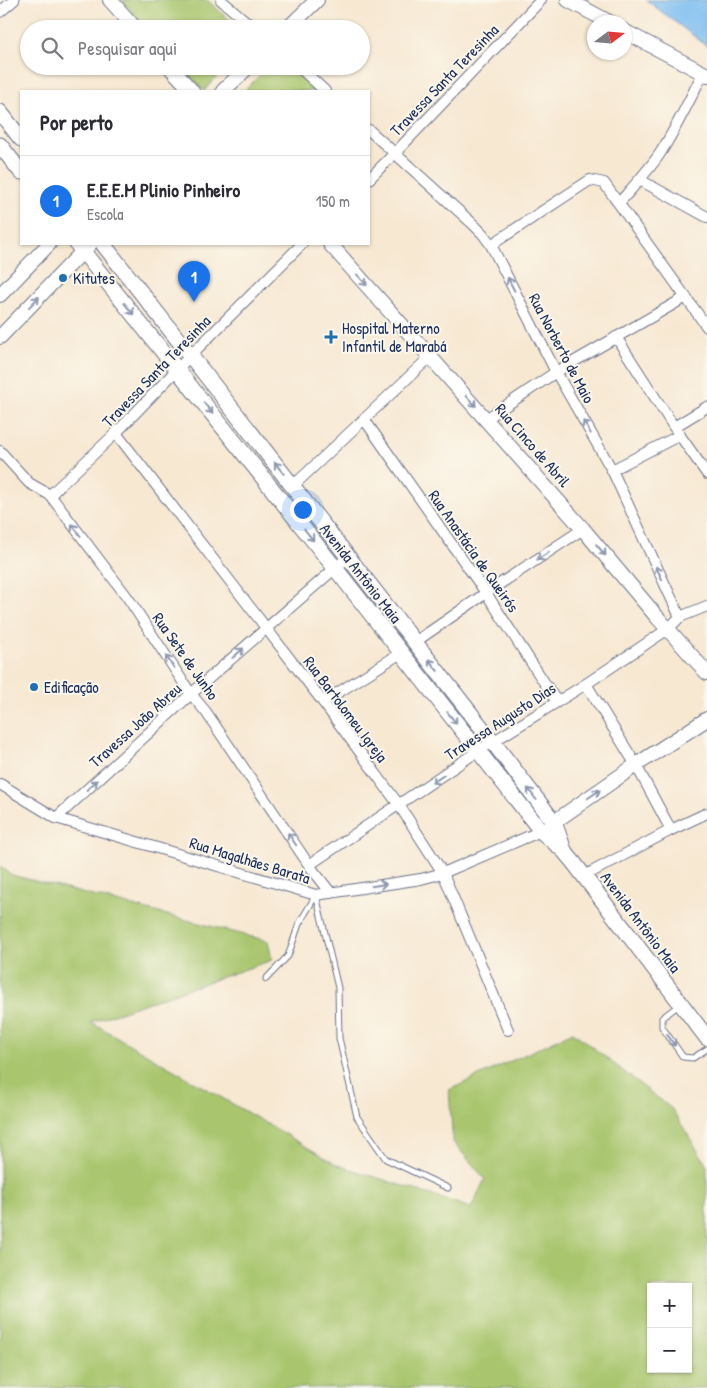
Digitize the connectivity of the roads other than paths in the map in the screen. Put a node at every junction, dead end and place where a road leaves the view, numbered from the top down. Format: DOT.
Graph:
graph roads {
  1 [pos="14,0"];
  2 [pos="110,0"];
  3 [pos="221,0"];
  4 [pos="317,0"];
  5 [pos="541,0"];
  6 [pos="568,0"];
  7 [pos="0,12"];
  8 [pos="596,15"];
  9 [pos="128,20"];
  10 [pos="245,20"];
  11 [pos="296,20"];
  12 [pos="632,35"];
  13 [pos="705,74"];
  14 [pos="177,75"];
  15 [pos="240,75"];
  16 [pos="308,75"];
  17 [pos="191,90"];
  18 [pos="224,90"];
  19 [pos="324,90"];
  20 [pos="0,112"];
  21 [pos="370,131"];
  22 [pos="20,138"];
  23 [pos="0,145"];
  24 [pos="395,153"];
  25 [pos="20,171"];
  26 [pos="370,178"];
  27 [pos="640,180"];
  28 [pos="619,203"];
  29 [pos="707,217"];
  30 [pos="48,245"];
  31 [pos="104,245"];
  32 [pos="301,245"];
  33 [pos="331,245"];
  34 [pos="491,245"];
  35 [pos="83,246"];
  36 [pos="0,295"];
  37 [pos="686,297"];
  38 [pos="707,327"];
  39 [pos="0,337"];
  40 [pos="616,337"];
  41 [pos="190,356"];
  42 [pos="430,357"];
  43 [pos="177,370"];
  44 [pos="556,372"];
  45 [pos="707,407"];
  46 [pos="364,419"];
  47 [pos="486,419"];
  48 [pos="677,431"];
  49 [pos="116,433"];
  50 [pos="0,451"];
  51 [pos="612,470"];
  52 [pos="707,474"];
  53 [pos="293,486"];
  54 [pos="50,495"];
  55 [pos="584,529"];
  56 [pos="348,557"];
  57 [pos="335,568"];
  58 [pos="486,593"];
  59 [pos="707,606"];
  60 [pos="680,617"];
  61 [pos="265,629"];
  62 [pos="668,629"];
  63 [pos="415,642"];
  64 [pos="401,653"];
  65 [pos="707,673"];
  66 [pos="586,684"];
  67 [pos="191,694"];
  68 [pos="323,702"];
  69 [pos="557,702"];
  70 [pos="707,719"];
  71 [pos="493,742"];
  72 [pos="478,751"];
  73 [pos="636,765"];
  74 [pos="0,784"];
  75 [pos="400,805"];
  76 [pos="707,814"];
  77 [pos="56,818"];
  78 [pos="554,822"];
  79 [pos="671,830"];
  80 [pos="541,831"];
  81 [pos="564,851"];
  82 [pos="310,865"];
  83 [pos="443,873"];
  84 [pos="584,876"];
  85 [pos="331,893"];
  86 [pos="316,895"];
  87 [pos="266,978"];
  88 [pos="681,1003"];
  89 [pos="508,1030"];
  90 [pos="707,1038"];
  91 [pos="707,1049"];
  92 [pos="448,1188"];
  1 -- 7 [label="street"];
  2 -- 9 [label="street"];
  3 -- 10 [label="street"];
  4 -- 11 [label="street"];
  5 -- 24 [label="street, Travessa Santa Teresinha"];
  6 -- 8 [label="street"];
  12 -- 13 [label="street"];
  13 -- 27 [label="street"];
  14 -- 17 [label="street"];
  15 -- 18 [label="street"];
  16 -- 19 [label="street"];
  20 -- 22 [label="main road"];
  21 -- 24 [label="street, Rua Norberto de Maio"];
  23 -- 25 [label="main road"];
  24 -- 26 [label="street, Travessa Santa Teresinha"];
  24 -- 34 [label="street, Rua Norberto de Maio"];
  27 -- 28 [label="street"];
  27 -- 29 [label="street"];
  28 -- 34 [label="street"];
  28 -- 37 [label="street"];
  30 -- 36 [label="street"];
  31 -- 41 [label="main road, Avenida Antônio Maia"];
  32 -- 41 [label="street, Travessa Santa Teresinha"];
  33 -- 42 [label="street, Rua Cinco de Abril, one-way"];
  44 -- 34 [label="street, Rua Norberto de Maio, one-way"];
  39 -- 35 [label="street, one-way"];
  35 -- 43 [label="main road, Avenida Antônio Maia, one-way"];
  37 -- 38 [label="street"];
  37 -- 40 [label="street"];
  40 -- 44 [label="street"];
  40 -- 48 [label="street"];
  41 -- 43 [label="street, Travessa Santa Teresinha"];
  53 -- 41 [label="main road, Avenida Antônio Maia, one-way"];
  42 -- 46 [label="street"];
  42 -- 47 [label="street, Rua Cinco de Abril, one-way"];
  43 -- 49 [label="street, Travessa Santa Teresinha"];
  43 -- 57 [label="main road, Avenida Antônio Maia, one-way"];
  44 -- 47 [label="street"];
  51 -- 44 [label="street, Rua Norberto de Maio, one-way"];
  45 -- 48 [label="street"];
  46 -- 53 [label="street"];
  46 -- 58 [label="street, Rua Anastácia de Queirós"];
  47 -- 55 [label="street, Rua Cinco de Abril"];
  48 -- 51 [label="street"];
  48 -- 52 [label="street"];
  49 -- 54 [label="street, Travessa Santa Teresinha"];
  49 -- 61 [label="street, Rua Bartolomeu Igreja"];
  50 -- 54 [label="street, Rua Sete de Junho"];
  60 -- 51 [label="street, Rua Norberto de Maio, one-way"];
  53 -- 56 [label="main road, Avenida Antônio Maia"];
  67 -- 54 [label="street, Rua Sete de Junho, one-way"];
  55 -- 58 [label="street, one-way"];
  55 -- 62 [label="street, Rua Cinco de Abril, one-way"];
  56 -- 57 [label="street, Travessa João Abreu"];
  56 -- 63 [label="main road, Avenida Antônio Maia"];
  57 -- 61 [label="street, Travessa João Abreu"];
  57 -- 64 [label="main road, Avenida Antônio Maia"];
  58 -- 63 [label="street"];
  58 -- 69 [label="street, Rua Anastácia de Queirós"];
  59 -- 60 [label="street, Travessa Augusto Dias"];
  60 -- 62 [label="street, Travessa Augusto Dias"];
  67 -- 61 [label="street, Travessa João Abreu, one-way"];
  61 -- 68 [label="street, Rua Bartolomeu Igreja"];
  62 -- 65 [label="street, Rua Cinco de Abril"];
  62 -- 66 [label="street, Travessa Augusto Dias"];
  71 -- 63 [label="main road, Avenida Antônio Maia, one-way"];
  64 -- 68 [label="street"];
  64 -- 72 [label="main road, Avenida Antônio Maia, one-way"];
  66 -- 69 [label="street, Travessa Augusto Dias"];
  66 -- 73 [label="street"];
  77 -- 67 [label="street, Travessa João Abreu, one-way"];
  82 -- 67 [label="street, Rua Sete de Junho, one-way"];
  68 -- 75 [label="street, Rua Bartolomeu Igreja"];
  69 -- 71 [label="street, Travessa Augusto Dias"];
  70 -- 73 [label="street"];
  71 -- 72 [label="street, Travessa Augusto Dias"];
  78 -- 71 [label="main road, Avenida Antônio Maia, one-way"];
  72 -- 75 [label="street, Travessa Augusto Dias, one-way"];
  72 -- 80 [label="main road, Avenida Antônio Maia"];
  78 -- 73 [label="street, one-way"];
  73 -- 79 [label="street"];
  74 -- 77 [label="street, Rua Magalhães Barata"];
  75 -- 82 [label="street, Travessa Augusto Dias"];
  75 -- 83 [label="street, Rua Bartolomeu Igreja"];
  76 -- 79 [label="street"];
  77 -- 86 [label="street, Rua Magalhães Barata"];
  78 -- 80 [label="street, Rua Magalhães Barata"];
  78 -- 81 [label="main road, Avenida Antônio Maia"];
  79 -- 84 [label="street"];
  80 -- 81 [label="main road, Avenida Antônio Maia"];
  80 -- 83 [label="street, Rua Magalhães Barata"];
  81 -- 84 [label="main road, Avenida Antônio Maia"];
  82 -- 85 [label="street, Rua Sete de Junho"];
  85 -- 83 [label="street, Rua Magalhães Barata, one-way"];
  83 -- 89 [label="street, Rua Bartolomeu Igreja"];
  84 -- 88 [label="main road, Avenida Antônio Maia"];
  85 -- 86 [label="street, Rua Magalhães Barata"];
  86 -- 87 [label="lane"];
  86 -- 92 [label="lane"];
  88 -- 90 [label="main road, Avenida Antônio Maia"];
  88 -- 91 [label="lane, one-way"];
}
